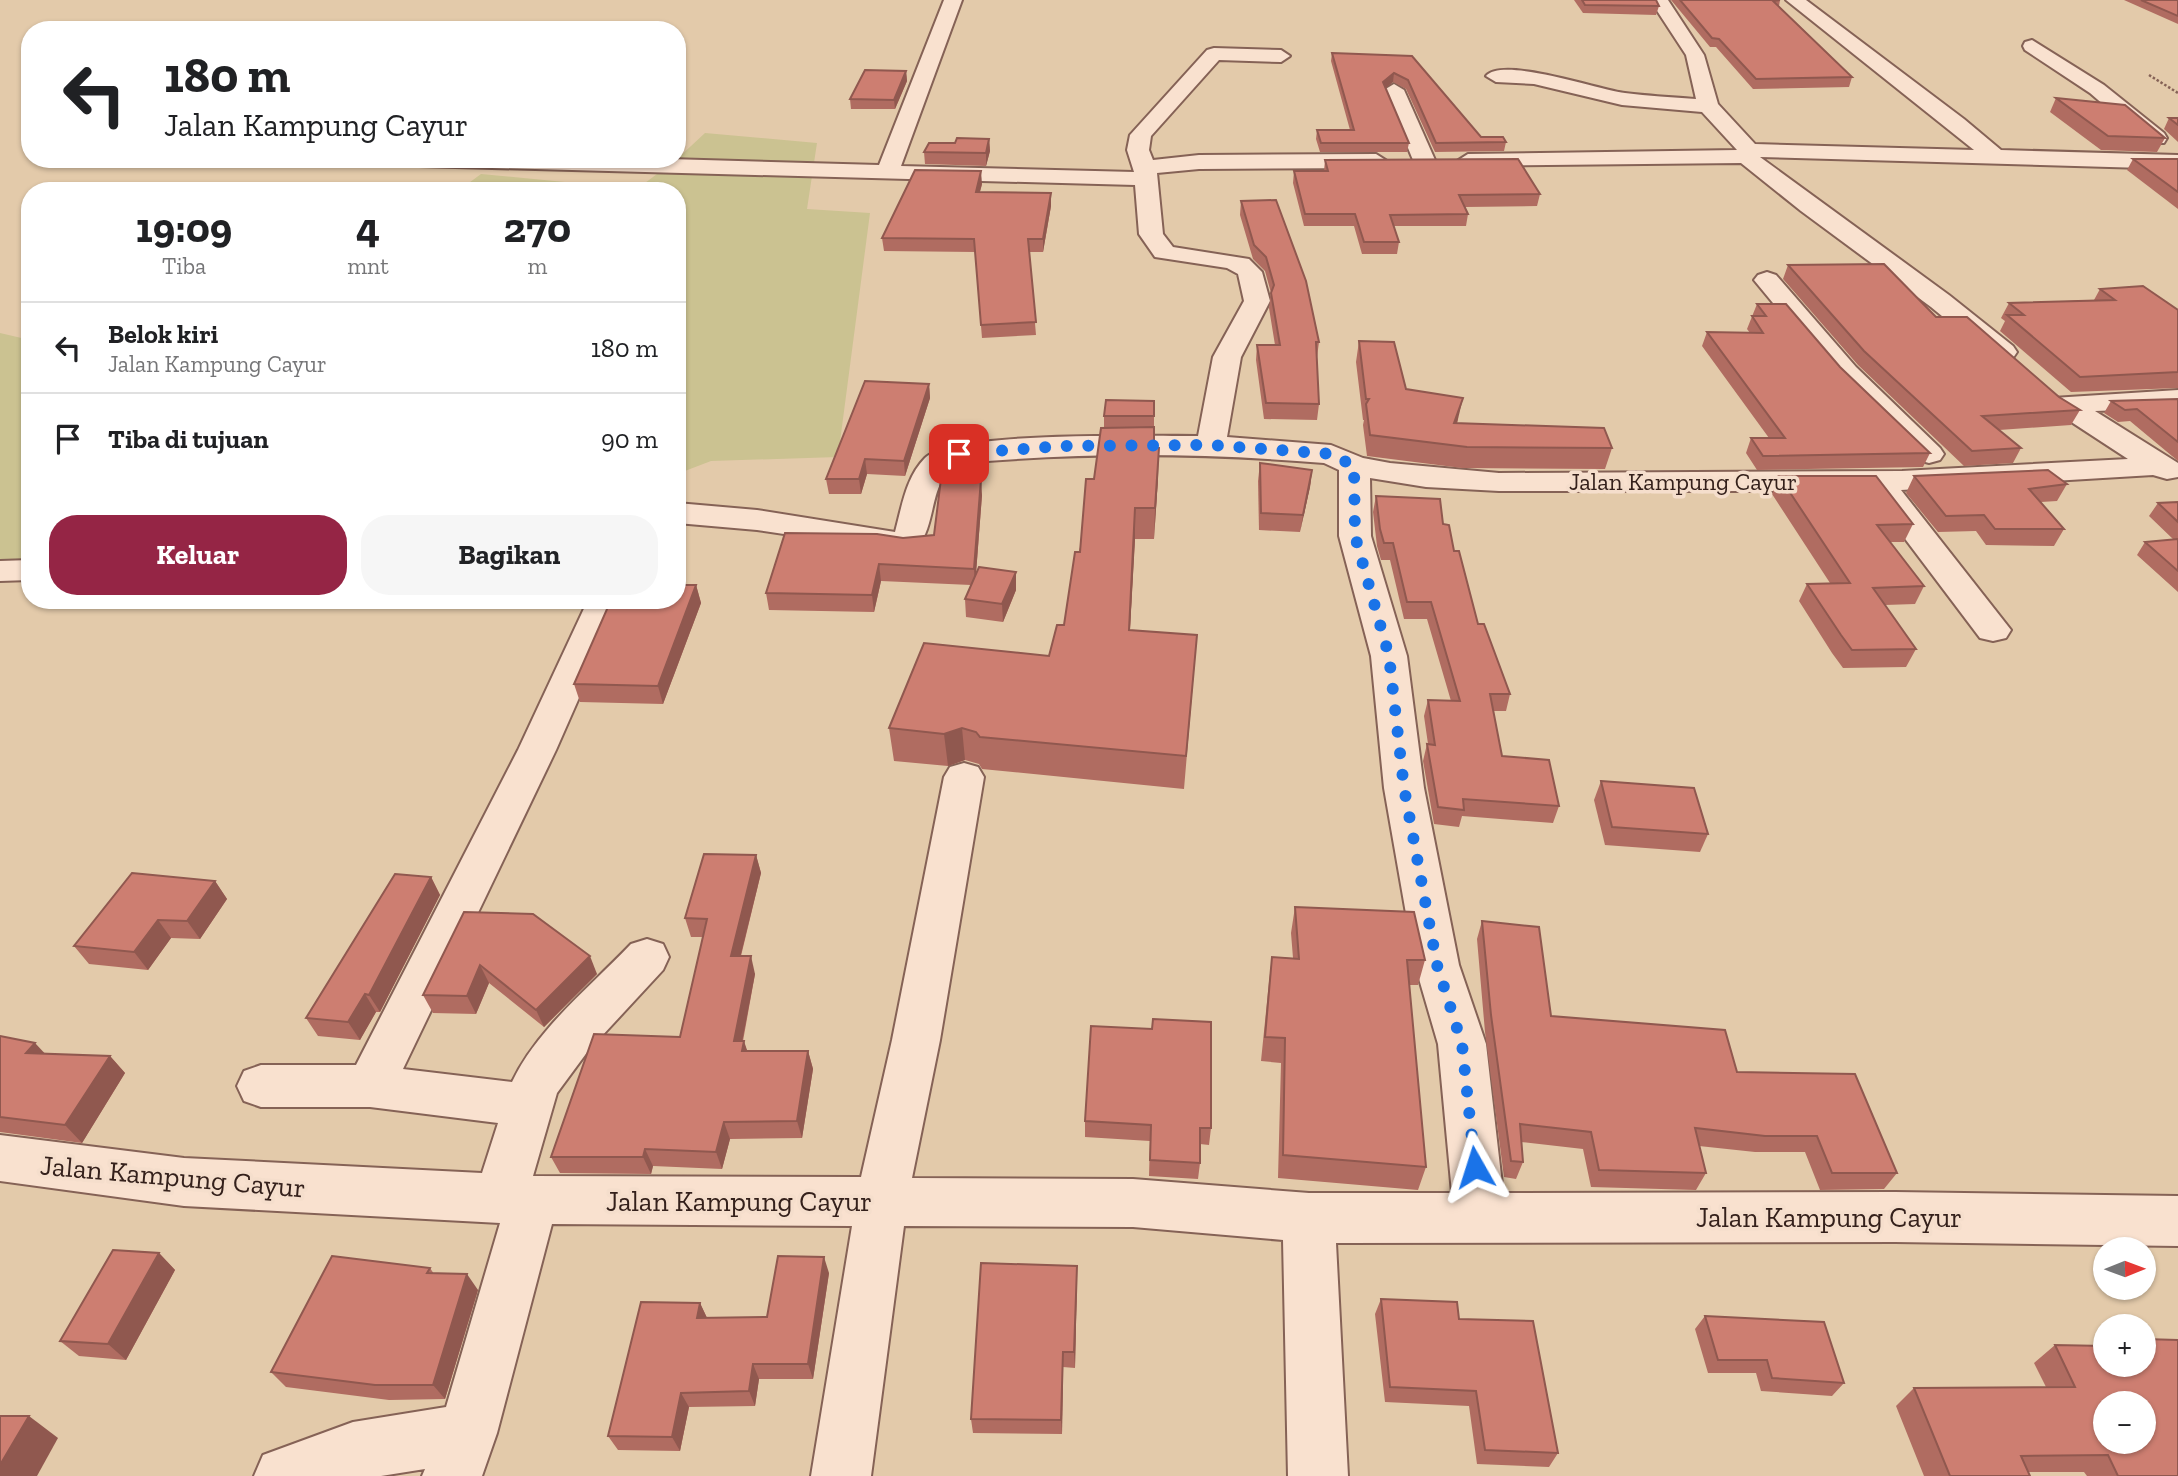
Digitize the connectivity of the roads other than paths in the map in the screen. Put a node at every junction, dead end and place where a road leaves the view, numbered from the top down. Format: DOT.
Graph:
graph roads {
  1 [pos="953,0"];
  2 [pos="1659,0"];
  3 [pos="1795,0"];
  4 [pos="2032,46"];
  5 [pos="1281,56"];
  6 [pos="1496,76"];
  7 [pos="1394,90"];
  8 [pos="1708,106"];
  9 [pos="1748,153"];
  10 [pos="1993,155"];
  11 [pos="2178,155"];
  12 [pos="1424,160"];
  13 [pos="2178,162"];
  14 [pos="686,168"];
  15 [pos="887,174"];
  16 [pos="1145,174"];
  17 [pos="1767,280"];
  18 [pos="2023,369"];
  19 [pos="2178,399"];
  20 [pos="1211,445"];
  21 [pos="1354,466"];
  22 [pos="2169,470"];
  23 [pos="1956,480"];
  24 [pos="1878,481"];
  25 [pos="686,514"];
  26 [pos="21,570"];
  27 [pos="0,571"];
  28 [pos="601,609"];
  29 [pos="1993,630"];
  30 [pos="964,777"];
  31 [pos="647,957"];
  32 [pos="261,1086"];
  33 [pos="370,1086"];
  34 [pos="526,1105"];
  35 [pos="0,1158"];
  36 [pos="516,1199"];
  37 [pos="882,1201"];
  38 [pos="1480,1217"];
  39 [pos="1309,1218"];
  40 [pos="2178,1221"];
  41 [pos="460,1454"];
  42 [pos="284,1476"];
  43 [pos="841,1476"];
  44 [pos="1318,1476"];
  1 -- 15 [label="street"];
  2 -- 8 [label="street"];
  3 -- 10 [label="street"];
  4 -- 11 [label="street"];
  5 -- 16 [label="street"];
  6 -- 8 [label="street"];
  7 -- 12 [label="street"];
  8 -- 9 [label="street"];
  9 -- 10 [label="street"];
  9 -- 12 [label="street"];
  9 -- 18 [label="street"];
  10 -- 13 [label="street"];
  12 -- 16 [label="street"];
  14 -- 15 [label="street"];
  15 -- 16 [label="street"];
  16 -- 20 [label="street"];
  17 -- 23 [label="street"];
  19 -- 22 [label="street"];
  20 -- 21 [label="street, Jalan Kampung Cayur"];
  20 -- 25 [label="street, Jalan Kampung Cayur"];
  21 -- 24 [label="street, Jalan Kampung Cayur"];
  21 -- 38 [label="street"];
  22 -- 23 [label="street, Jalan Kampung Cayur"];
  23 -- 24 [label="street, Jalan Kampung Cayur"];
  24 -- 29 [label="street"];
  26 -- 27 [label="street"];
  28 -- 33 [label="street"];
  30 -- 37 [label="street"];
  31 -- 34 [label="street"];
  32 -- 33 [label="street"];
  33 -- 34 [label="street"];
  34 -- 36 [label="street"];
  35 -- 36 [label="street, Jalan Kampung Cayur"];
  36 -- 37 [label="street, Jalan Kampung Cayur"];
  36 -- 41 [label="street"];
  37 -- 39 [label="street, Jalan Kampung Cayur"];
  37 -- 43 [label="street"];
  38 -- 39 [label="street, Jalan Kampung Cayur"];
  38 -- 40 [label="street, Jalan Kampung Cayur"];
  39 -- 44 [label="street"];
  41 -- 42 [label="street"];
}
